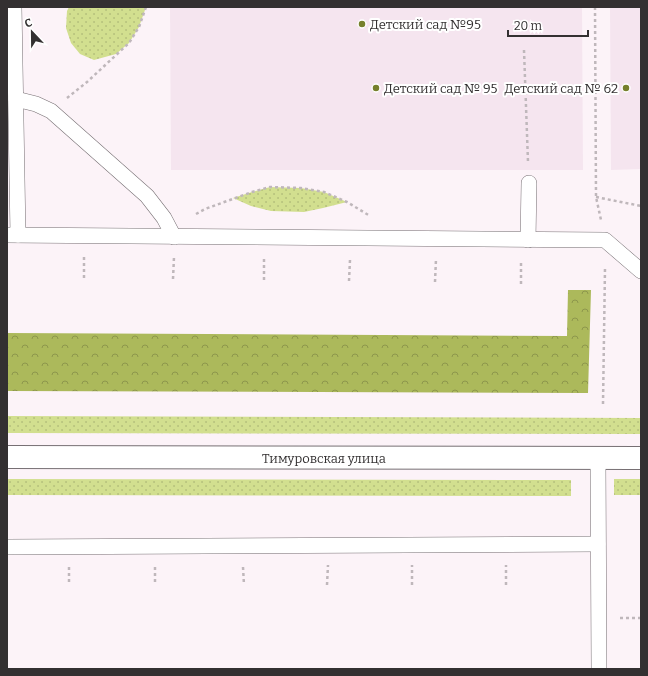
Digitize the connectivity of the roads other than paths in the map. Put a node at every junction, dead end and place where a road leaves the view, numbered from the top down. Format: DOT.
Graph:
graph roads {
  1 [pos="14,7"];
  2 [pos="16,99"];
  3 [pos="529,183"];
  4 [pos="13,235"];
  5 [pos="174,237"];
  6 [pos="528,240"];
  7 [pos="641,271"];
  8 [pos="7,457"];
  9 [pos="598,458"];
  10 [pos="641,458"];
  11 [pos="598,544"];
  12 [pos="7,547"];
  13 [pos="599,669"];
  1 -- 2 [label="lane"];
  2 -- 4 [label="lane"];
  2 -- 5 [label="lane"];
  3 -- 6 [label="lane"];
  4 -- 5 [label="lane"];
  5 -- 6 [label="lane"];
  6 -- 7 [label="lane"];
  8 -- 9 [label="street, Тимуровская улица"];
  9 -- 10 [label="street, Тимуровская улица"];
  9 -- 11 [label="lane"];
  11 -- 12 [label="lane"];
  11 -- 13 [label="lane"];
}
